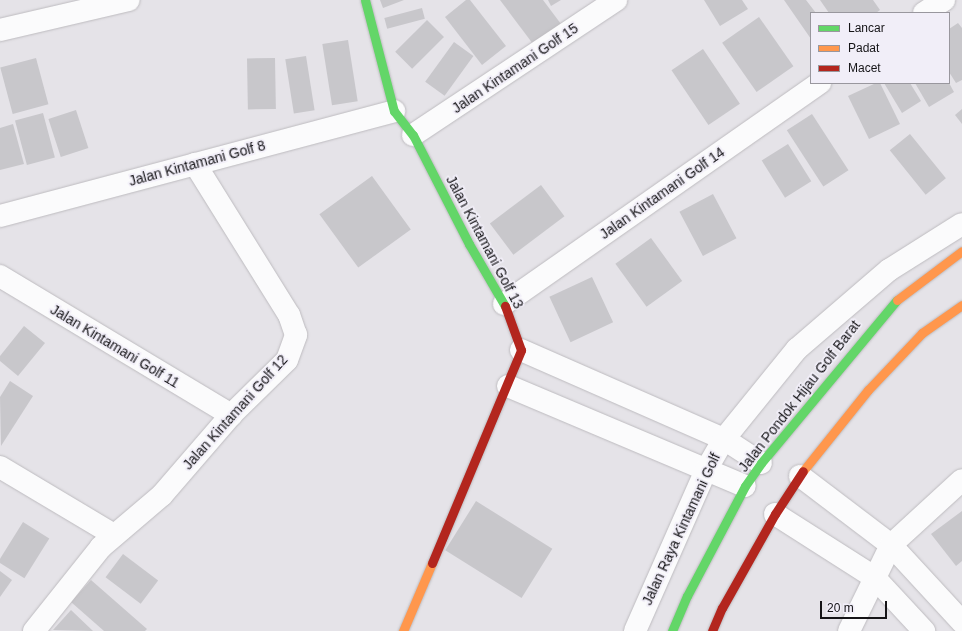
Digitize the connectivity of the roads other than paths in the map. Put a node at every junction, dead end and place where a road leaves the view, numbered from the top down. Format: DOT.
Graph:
graph roads {
  1 [pos="129,0"];
  2 [pos="365,0"];
  3 [pos="616,0"];
  4 [pos="944,0"];
  5 [pos="926,12"];
  6 [pos="0,30"];
  7 [pos="819,84"];
  8 [pos="394,111"];
  9 [pos="413,135"];
  10 [pos="195,164"];
  11 [pos="0,216"];
  12 [pos="962,224"];
  13 [pos="962,251"];
  14 [pos="0,276"];
  15 [pos="504,304"];
  16 [pos="962,305"];
  17 [pos="521,350"];
  18 [pos="508,386"];
  19 [pos="231,415"];
  20 [pos="724,438"];
  21 [pos="761,463"];
  22 [pos="0,467"];
  23 [pos="706,470"];
  24 [pos="800,476"];
  25 [pos="962,480"];
  26 [pos="746,486"];
  27 [pos="774,514"];
  28 [pos="114,535"];
  29 [pos="891,545"];
  30 [pos="874,577"];
  31 [pos="962,622"];
  32 [pos="34,631"];
  33 [pos="403,631"];
  34 [pos="634,631"];
  35 [pos="672,631"];
  36 [pos="712,631"];
  37 [pos="849,631"];
  38 [pos="924,631"];
  1 -- 6 [label="street"];
  2 -- 8 [label="street, Jalan Kintamani Golf 13"];
  3 -- 9 [label="street, Jalan Kintamani Golf 15"];
  4 -- 5 [label="street"];
  7 -- 15 [label="street, Jalan Kintamani Golf 14"];
  8 -- 9 [label="street, Jalan Kintamani Golf 13"];
  8 -- 10 [label="street, Jalan Kintamani Golf 8"];
  9 -- 15 [label="street, Jalan Kintamani Golf 13"];
  10 -- 11 [label="street, Jalan Kintamani Golf 8"];
  10 -- 19 [label="street, Jalan Kintamani Golf 12"];
  12 -- 20 [label="street, Jalan Raya Kintamani Golf"];
  13 -- 21 [label="street, Jalan Pondok Hijau Golf Barat"];
  14 -- 19 [label="street, Jalan Kintamani Golf 11"];
  15 -- 17 [label="street, Jalan Kintamani Golf 13"];
  16 -- 24 [label="street"];
  17 -- 18 [label="street"];
  17 -- 20 [label="street"];
  18 -- 23 [label="street"];
  18 -- 33 [label="street"];
  19 -- 28 [label="street, Jalan Kintamani Golf 12"];
  20 -- 21 [label="street"];
  20 -- 23 [label="street, Jalan Raya Kintamani Golf"];
  21 -- 26 [label="street, Jalan Pondok Hijau Golf Barat"];
  22 -- 28 [label="street"];
  23 -- 26 [label="street"];
  23 -- 34 [label="street, Jalan Raya Kintamani Golf"];
  24 -- 27 [label="street"];
  24 -- 29 [label="street"];
  25 -- 29 [label="street"];
  26 -- 35 [label="street, Jalan Pondok Hijau Golf Barat"];
  27 -- 30 [label="street"];
  27 -- 36 [label="street"];
  28 -- 32 [label="street, Jalan Kintamani Golf 12"];
  29 -- 30 [label="street"];
  29 -- 31 [label="street"];
  30 -- 37 [label="street"];
  30 -- 38 [label="street"];
}
